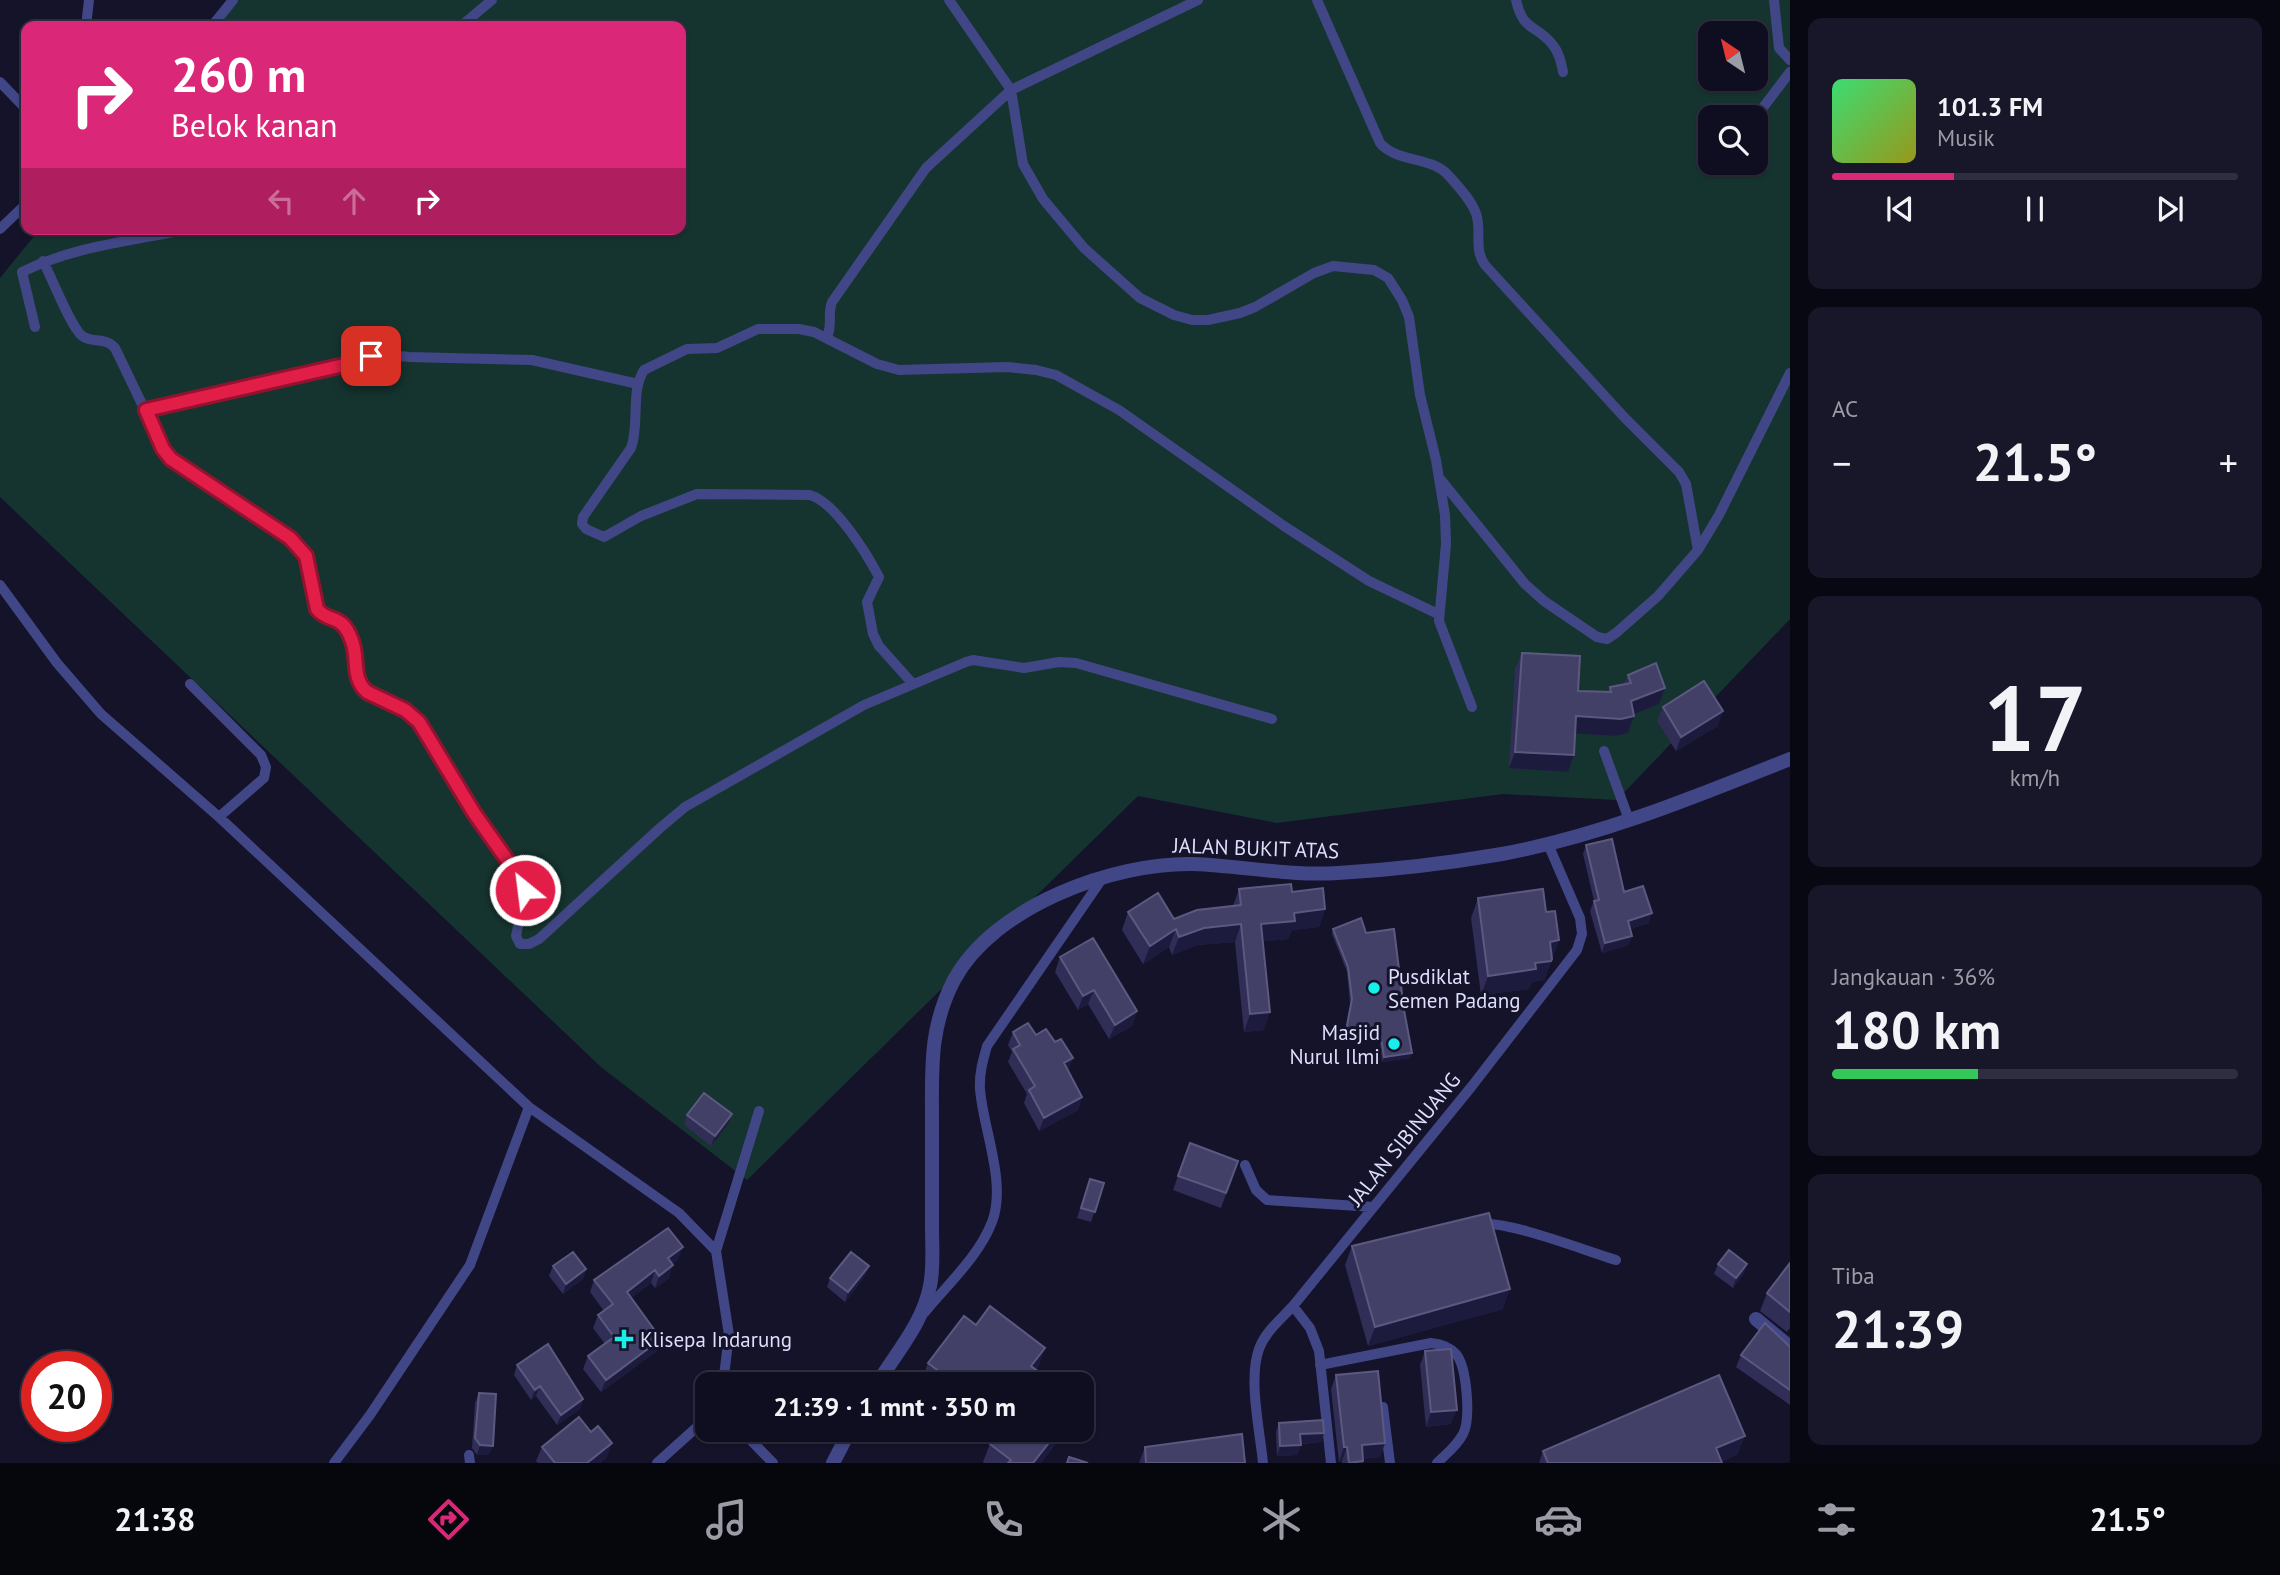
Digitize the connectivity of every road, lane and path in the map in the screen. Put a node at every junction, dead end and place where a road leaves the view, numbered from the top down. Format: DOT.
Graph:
graph roads {
  1 [pos="89,0"];
  2 [pos="233,0"];
  3 [pos="492,0"];
  4 [pos="949,0"];
  5 [pos="1198,0"];
  6 [pos="1317,0"];
  7 [pos="1516,0"];
  8 [pos="1774,0"];
  9 [pos="87,21"];
  10 [pos="216,21"];
  11 [pos="467,21"];
  12 [pos="1790,60"];
  13 [pos="1563,72"];
  14 [pos="1790,72"];
  15 [pos="0,82"];
  16 [pos="1011,90"];
  17 [pos="21,104"];
  18 [pos="1765,105"];
  19 [pos="21,209"];
  20 [pos="0,229"];
  21 [pos="157,235"];
  22 [pos="43,261"];
  23 [pos="35,327"];
  24 [pos="827,338"];
  25 [pos="1790,373"];
  26 [pos="638,384"];
  27 [pos="146,410"];
  28 [pos="1439,478"];
  29 [pos="1698,550"];
  30 [pos="0,585"];
  31 [pos="1438,614"];
  32 [pos="912,683"];
  33 [pos="190,684"];
  34 [pos="1472,707"];
  35 [pos="1272,719"];
  36 [pos="1604,751"];
  37 [pos="1790,759"];
  38 [pos="219,817"];
  39 [pos="1629,820"];
  40 [pos="1548,844"];
  41 [pos="1105,876"];
  42 [pos="529,1107"];
  43 [pos="759,1111"];
  44 [pos="1245,1165"];
  45 [pos="1373,1207"];
  46 [pos="1466,1226"];
  47 [pos="716,1251"];
  48 [pos="1355,1253"];
  49 [pos="1331,1259"];
  50 [pos="1616,1261"];
  51 [pos="1293,1306"];
  52 [pos="1756,1319"];
  53 [pos="919,1320"];
  54 [pos="1790,1347"];
  55 [pos="1320,1365"];
  56 [pos="724,1372"];
  57 [pos="885,1372"];
  58 [pos="1383,1407"];
  59 [pos="695,1429"];
  60 [pos="753,1442"];
  61 [pos="844,1442"];
  62 [pos="334,1463"];
  63 [pos="657,1463"];
  64 [pos="773,1463"];
  65 [pos="833,1463"];
  66 [pos="1263,1463"];
  67 [pos="1331,1463"];
  68 [pos="1390,1463"];
  69 [pos="1437,1463"];
  1 -- 9 [label="lane"];
  2 -- 10 [label="lane"];
  3 -- 11 [label="lane"];
  4 -- 16 [label="lane"];
  5 -- 16 [label="lane"];
  6 -- 29 [label="lane"];
  7 -- 13 [label="lane"];
  8 -- 12 [label="lane"];
  14 -- 18 [label="lane"];
  15 -- 17 [label="lane"];
  16 -- 24 [label="lane"];
  16 -- 28 [label="lane"];
  19 -- 20 [label="lane"];
  21 -- 22 [label="lane"];
  22 -- 23 [label="lane"];
  22 -- 27 [label="lane"];
  24 -- 26 [label="lane"];
  24 -- 31 [label="lane"];
  25 -- 29 [label="lane"];
  26 -- 27 [label="lane"];
  26 -- 32 [label="lane"];
  27 -- 32 [label="lane"];
  28 -- 29 [label="lane"];
  28 -- 31 [label="lane"];
  30 -- 38 [label="lane"];
  31 -- 34 [label="lane"];
  32 -- 35 [label="lane"];
  33 -- 38 [label="lane"];
  36 -- 39 [label="lane"];
  37 -- 39 [label="street, JALAN BUKIT ATAS"];
  38 -- 42 [label="lane"];
  39 -- 40 [label="street, JALAN BUKIT ATAS"];
  40 -- 41 [label="street, JALAN BUKIT ATAS"];
  40 -- 45 [label="lane, JALAN SIBINUANG"];
  41 -- 53 [label="lane"];
  41 -- 53 [label="street, JALAN BUKIT ATAS"];
  42 -- 47 [label="lane"];
  42 -- 62 [label="lane"];
  43 -- 47 [label="lane"];
  44 -- 45 [label="lane"];
  45 -- 49 [label="lane, JALAN SIBINUANG"];
  46 -- 50 [label="lane"];
  47 -- 56 [label="lane"];
  48 -- 49 [label="lane"];
  49 -- 51 [label="lane, JALAN SIBINUANG"];
  51 -- 55 [label="lane"];
  51 -- 66 [label="lane, JALAN SIBINUANG"];
  52 -- 54 [label="street"];
  53 -- 57 [label="street, JALAN BUKIT ATAS"];
  55 -- 67 [label="lane"];
  55 -- 69 [label="lane"];
  58 -- 68 [label="lane"];
  59 -- 63 [label="lane"];
  60 -- 64 [label="lane"];
  61 -- 65 [label="street"];
}
